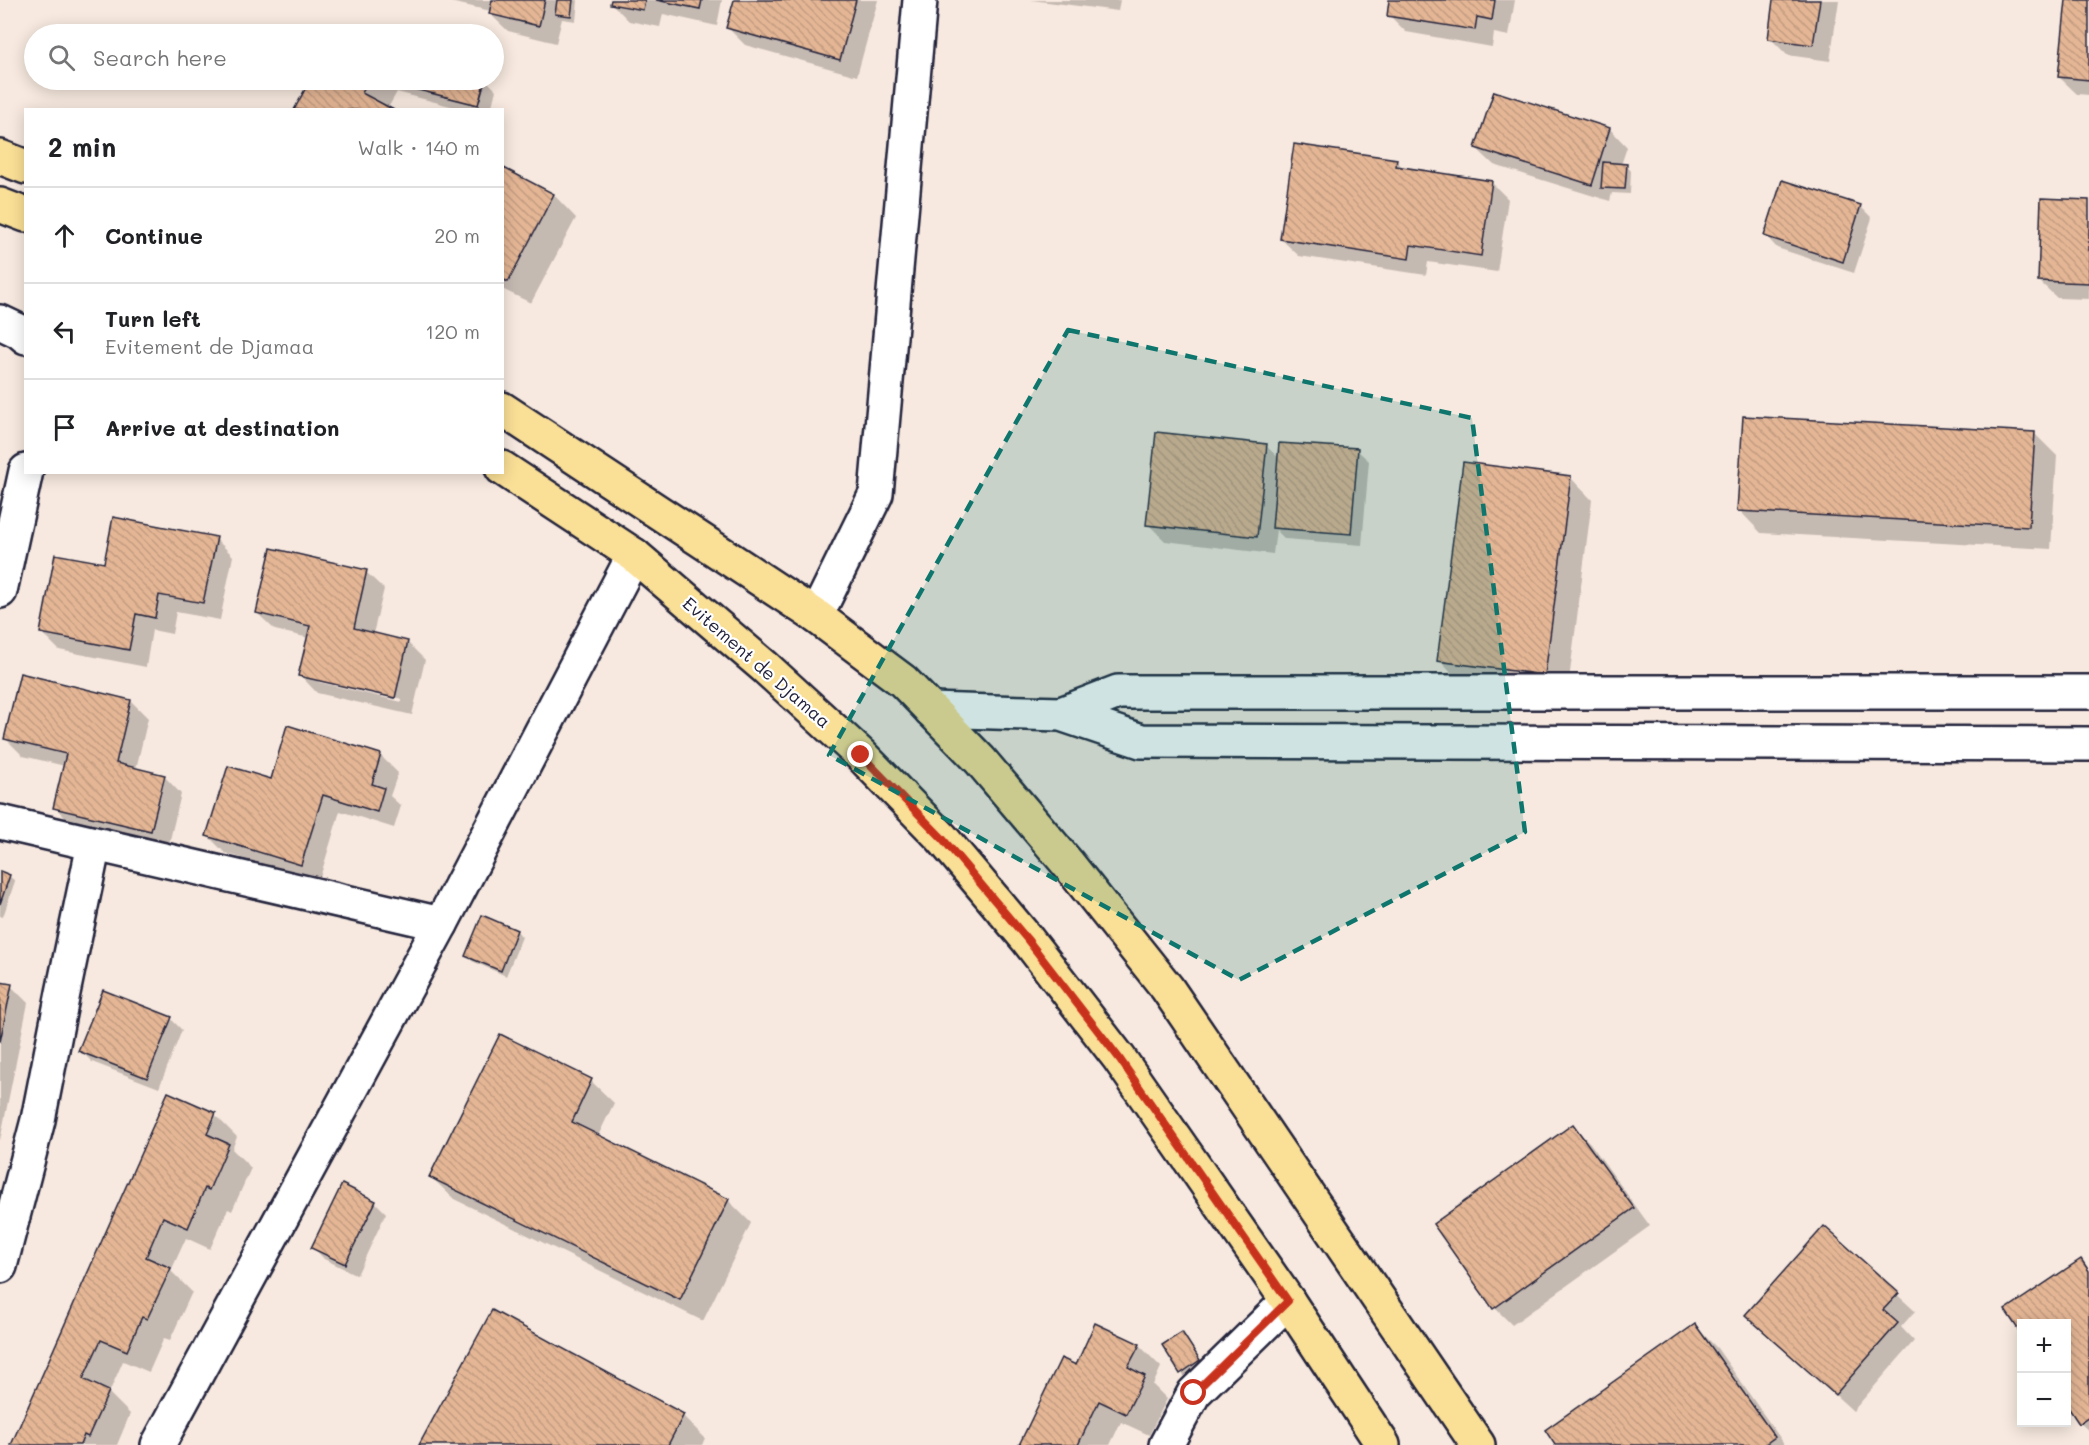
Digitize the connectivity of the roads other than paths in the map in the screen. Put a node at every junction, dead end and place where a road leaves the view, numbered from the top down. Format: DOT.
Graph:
graph roads {
  1 [pos="920,0"];
  2 [pos="0,157"];
  3 [pos="24,166"];
  4 [pos="0,205"];
  5 [pos="24,214"];
  6 [pos="0,322"];
  7 [pos="24,335"];
  8 [pos="504,410"];
  9 [pos="504,469"];
  10 [pos="25,474"];
  11 [pos="634,555"];
  12 [pos="0,591"];
  13 [pos="816,616"];
  14 [pos="2089,692"];
  15 [pos="931,710"];
  16 [pos="1061,714"];
  17 [pos="2089,744"];
  18 [pos="0,822"];
  19 [pos="94,844"];
  20 [pos="441,924"];
  21 [pos="0,1266"];
  22 [pos="1288,1301"];
  23 [pos="158,1445"];
  24 [pos="1166,1445"];
  25 [pos="1383,1445"];
  26 [pos="1478,1445"];
  1 -- 13 [label="street"];
  2 -- 3 [label="main road"];
  4 -- 5 [label="main road"];
  6 -- 7 [label="street"];
  8 -- 13 [label="main road"];
  9 -- 11 [label="main road, Evitement de Djamaa"];
  10 -- 12 [label="street"];
  11 -- 20 [label="street"];
  11 -- 22 [label="main road, Evitement de Djamaa"];
  13 -- 15 [label="main road"];
  14 -- 16 [label="street"];
  15 -- 16 [label="street"];
  15 -- 26 [label="main road"];
  16 -- 17 [label="street"];
  18 -- 19 [label="street"];
  19 -- 20 [label="street"];
  19 -- 21 [label="street"];
  20 -- 23 [label="street"];
  22 -- 24 [label="street"];
  22 -- 25 [label="main road, Evitement de Djamaa"];
}
